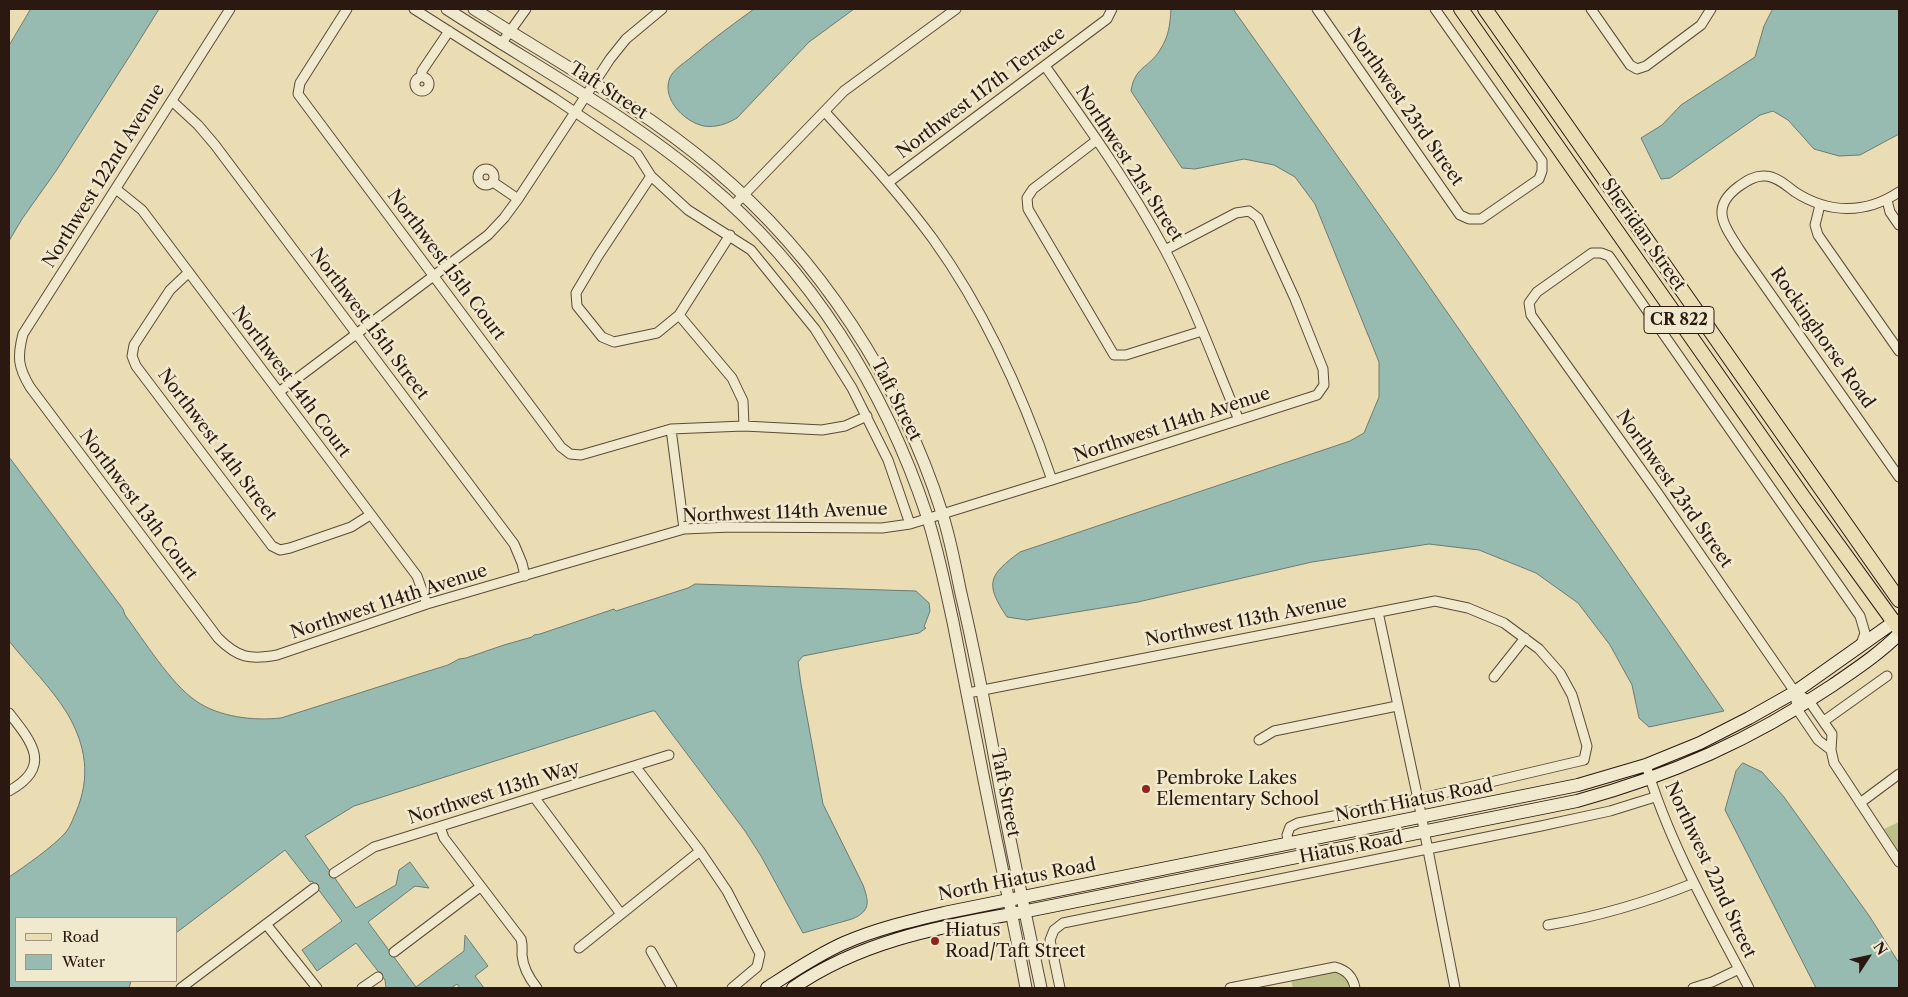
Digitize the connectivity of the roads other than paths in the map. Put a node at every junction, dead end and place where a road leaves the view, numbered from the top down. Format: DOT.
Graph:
graph roads {
  1 [pos="230,9"];
  2 [pos="347,9"];
  3 [pos="414,9"];
  4 [pos="447,9"];
  5 [pos="474,9"];
  6 [pos="526,9"];
  7 [pos="662,9"];
  8 [pos="956,9"];
  9 [pos="1112,9"];
  10 [pos="1317,9"];
  11 [pos="1435,9"];
  12 [pos="1461,9"];
  13 [pos="1485,9"];
  14 [pos="1591,9"];
  15 [pos="1711,9"];
  16 [pos="449,31"];
  17 [pos="510,32"];
  18 [pos="501,44"];
  19 [pos="1045,66"];
  20 [pos="421,77"];
  21 [pos="592,83"];
  22 [pos="585,95"];
  23 [pos="172,101"];
  24 [pos="574,112"];
  25 [pos="824,112"];
  26 [pos="1098,140"];
  27 [pos="651,176"];
  28 [pos="492,182"];
  29 [pos="888,182"];
  30 [pos="116,189"];
  31 [pos="1899,192"];
  32 [pos="744,195"];
  33 [pos="518,199"];
  34 [pos="1887,200"];
  35 [pos="1820,205"];
  36 [pos="733,206"];
  37 [pos="1899,225"];
  38 [pos="730,235"];
  39 [pos="1165,250"];
  40 [pos="188,273"];
  41 [pos="434,275"];
  42 [pos="678,315"];
  43 [pos="1202,331"];
  44 [pos="357,335"];
  45 [pos="862,342"];
  46 [pos="850,349"];
  47 [pos="1899,351"];
  48 [pos="20,365"];
  49 [pos="279,392"];
  50 [pos="867,416"];
  51 [pos="1239,420"];
  52 [pos="744,426"];
  53 [pos="671,429"];
  54 [pos="1899,477"];
  55 [pos="1052,480"];
  56 [pos="942,514"];
  57 [pos="370,515"];
  58 [pos="928,519"];
  59 [pos="910,524"];
  60 [pos="684,529"];
  61 [pos="525,576"];
  62 [pos="1899,600"];
  63 [pos="427,604"];
  64 [pos="1378,612"];
  65 [pos="1898,626"];
  66 [pos="1525,638"];
  67 [pos="1861,644"];
  68 [pos="241,655"];
  69 [pos="1887,676"];
  70 [pos="1494,677"];
  71 [pos="982,690"];
  72 [pos="1795,692"];
  73 [pos="968,693"];
  74 [pos="1809,700"];
  75 [pos="1397,706"];
  76 [pos="1797,709"];
  77 [pos="9,713"];
  78 [pos="1824,721"];
  79 [pos="1259,740"];
  80 [pos="1831,750"];
  81 [pos="994,754"];
  82 [pos="669,755"];
  83 [pos="980,757"];
  84 [pos="1646,765"];
  85 [pos="635,766"];
  86 [pos="1899,774"];
  87 [pos="1650,778"];
  88 [pos="9,791"];
  89 [pos="1655,796"];
  90 [pos="534,797"];
  91 [pos="1418,799"];
  92 [pos="1860,803"];
  93 [pos="1421,817"];
  94 [pos="440,827"];
  95 [pos="1424,832"];
  96 [pos="1289,844"];
  97 [pos="1428,849"];
  98 [pos="700,852"];
  99 [pos="1899,862"];
  100 [pos="334,873"];
  101 [pos="1118,878"];
  102 [pos="1694,883"];
  103 [pos="480,886"];
  104 [pos="314,888"];
  105 [pos="1121,892"];
  106 [pos="1023,898"];
  107 [pos="1009,900"];
  108 [pos="1025,911"];
  109 [pos="621,914"];
  110 [pos="1012,914"];
  111 [pos="266,924"];
  112 [pos="1548,925"];
  113 [pos="579,948"];
  114 [pos="651,950"];
  115 [pos="394,952"];
  116 [pos="1739,969"];
  117 [pos="378,977"];
  118 [pos="181,988"];
  119 [pos="317,988"];
  120 [pos="362,988"];
  121 [pos="536,988"];
  122 [pos="672,988"];
  123 [pos="732,988"];
  124 [pos="767,988"];
  125 [pos="793,988"];
  126 [pos="1026,988"];
  127 [pos="1041,988"];
  128 [pos="1060,988"];
  129 [pos="1230,988"];
  130 [pos="1355,988"];
  131 [pos="1455,988"];
  132 [pos="1693,988"];
  133 [pos="1749,988"];
  1 -- 23 [label="street, Northwest 122nd Avenue"];
  2 -- 41 [label="street, Northwest 15th Court"];
  3 -- 16 [label="street"];
  4 -- 18 [label="street, Taft Street"];
  5 -- 17 [label="street, Taft Street"];
  6 -- 17 [label="street"];
  7 -- 21 [label="street"];
  8 -- 25 [label="street"];
  9 -- 19 [label="street, Northwest 117th Terrace"];
  10 -- 11 [label="street, Northwest 23rd Street"];
  12 -- 65 [label="main road, Sheridan Street / CR 822"];
  13 -- 62 [label="main road, Sheridan Street / CR 822"];
  14 -- 15 [label="street"];
  16 -- 20 [label="street"];
  16 -- 24 [label="street"];
  17 -- 18 [label="street"];
  17 -- 21 [label="street, Taft Street"];
  18 -- 22 [label="street, Taft Street"];
  19 -- 26 [label="street, Northwest 21st Street"];
  19 -- 29 [label="street, Northwest 117th Terrace"];
  21 -- 22 [label="street"];
  21 -- 32 [label="street, Taft Street"];
  22 -- 24 [label="street"];
  22 -- 36 [label="street, Taft Street"];
  23 -- 30 [label="street, Northwest 122nd Avenue"];
  23 -- 44 [label="street, Northwest 15th Street"];
  24 -- 27 [label="street"];
  24 -- 33 [label="street"];
  25 -- 29 [label="street"];
  25 -- 32 [label="street"];
  26 -- 39 [label="street, Northwest 21st Street"];
  26 -- 43 [label="street"];
  27 -- 38 [label="street"];
  27 -- 42 [label="street"];
  28 -- 33 [label="street"];
  29 -- 55 [label="street"];
  30 -- 40 [label="street, Northwest 14th Court"];
  30 -- 48 [label="street, Northwest 122nd Avenue"];
  31 -- 34 [label="street"];
  32 -- 36 [label="street"];
  32 -- 45 [label="street, Taft Street"];
  33 -- 41 [label="street"];
  34 -- 35 [label="street"];
  34 -- 37 [label="street"];
  35 -- 47 [label="street"];
  35 -- 54 [label="street, Rockinghorse Road"];
  36 -- 46 [label="street, Taft Street"];
  38 -- 42 [label="street"];
  38 -- 50 [label="street"];
  39 -- 43 [label="street, Northwest 21st Street"];
  39 -- 51 [label="street, Northwest 114th Avenue"];
  40 -- 49 [label="street, Northwest 14th Court"];
  40 -- 57 [label="street, Northwest 14th Street"];
  41 -- 44 [label="street"];
  41 -- 53 [label="street, Northwest 15th Court"];
  42 -- 52 [label="street"];
  43 -- 51 [label="street, Northwest 21st Street"];
  44 -- 49 [label="street"];
  44 -- 61 [label="street, Northwest 15th Street"];
  45 -- 46 [label="street"];
  45 -- 56 [label="street, Taft Street"];
  46 -- 58 [label="street, Taft Street"];
  48 -- 68 [label="street, Northwest 13th Court"];
  49 -- 57 [label="street, Northwest 14th Court"];
  50 -- 52 [label="street"];
  50 -- 59 [label="street"];
  51 -- 55 [label="street, Northwest 114th Avenue"];
  52 -- 53 [label="street"];
  53 -- 60 [label="street"];
  55 -- 56 [label="street, Northwest 114th Avenue"];
  56 -- 58 [label="street, Northwest 114th Avenue"];
  56 -- 71 [label="street, Taft Street"];
  57 -- 63 [label="street, Northwest 14th Court"];
  58 -- 59 [label="street, Northwest 114th Avenue"];
  58 -- 73 [label="street, Taft Street"];
  59 -- 60 [label="street, Northwest 114th Avenue"];
  60 -- 61 [label="street, Northwest 114th Avenue"];
  61 -- 63 [label="street, Northwest 114th Avenue"];
  63 -- 68 [label="street, Northwest 114th Avenue"];
  64 -- 66 [label="street, Northwest 113th Avenue"];
  64 -- 71 [label="street, Northwest 113th Avenue"];
  64 -- 75 [label="street"];
  65 -- 67 [label="main road, North Hiatus Road"];
  65 -- 74 [label="main road, North Hiatus Road"];
  66 -- 70 [label="street"];
  66 -- 91 [label="street"];
  67 -- 72 [label="main road, North Hiatus Road"];
  67 -- 72 [label="street, Northwest 23rd Street"];
  69 -- 78 [label="street"];
  71 -- 73 [label="street, Northwest 113th Avenue"];
  71 -- 81 [label="street, Taft Street"];
  72 -- 74 [label="street"];
  72 -- 76 [label="street"];
  72 -- 84 [label="main road, North Hiatus Road"];
  73 -- 83 [label="street, Taft Street"];
  74 -- 76 [label="main road, North Hiatus Road"];
  74 -- 78 [label="street"];
  75 -- 79 [label="street"];
  75 -- 91 [label="street"];
  76 -- 80 [label="street"];
  76 -- 87 [label="main road, North Hiatus Road"];
  77 -- 88 [label="street"];
  78 -- 80 [label="street"];
  80 -- 92 [label="street"];
  81 -- 83 [label="street"];
  81 -- 106 [label="street, Taft Street"];
  82 -- 85 [label="street, Northwest 113th Way"];
  83 -- 107 [label="street, Taft Street"];
  84 -- 87 [label="street, Northwest 22nd Street"];
  84 -- 93 [label="main road, North Hiatus Road"];
  85 -- 90 [label="street, Northwest 113th Way"];
  85 -- 98 [label="street"];
  86 -- 92 [label="street"];
  87 -- 89 [label="street, Northwest 22nd Street"];
  87 -- 95 [label="main road, North Hiatus Road"];
  89 -- 97 [label="street, Hiatus Road"];
  89 -- 102 [label="street, Northwest 22nd Street"];
  90 -- 94 [label="street, Northwest 113th Way"];
  90 -- 109 [label="street"];
  91 -- 93 [label="street"];
  91 -- 96 [label="street"];
  92 -- 99 [label="street"];
  93 -- 95 [label="street"];
  93 -- 96 [label="main road, North Hiatus Road"];
  94 -- 100 [label="street, Northwest 113th Way"];
  94 -- 103 [label="street"];
  95 -- 97 [label="street"];
  95 -- 105 [label="main road, North Hiatus Road"];
  96 -- 101 [label="main road, North Hiatus Road"];
  97 -- 128 [label="street, Hiatus Road"];
  97 -- 131 [label="street"];
  98 -- 109 [label="street"];
  98 -- 123 [label="street"];
  101 -- 105 [label="main road"];
  101 -- 106 [label="main road, North Hiatus Road"];
  102 -- 112 [label="street"];
  102 -- 116 [label="street, Northwest 22nd Street"];
  103 -- 115 [label="street"];
  103 -- 121 [label="street"];
  104 -- 111 [label="street"];
  105 -- 108 [label="main road, North Hiatus Road"];
  106 -- 107 [label="main road, North Hiatus Road"];
  106 -- 108 [label="street, Taft Street"];
  107 -- 110 [label="street, Taft Street"];
  107 -- 124 [label="main road, North Hiatus Road"];
  108 -- 110 [label="main road, North Hiatus Road"];
  108 -- 127 [label="street, Taft Street"];
  109 -- 113 [label="street"];
  110 -- 125 [label="main road, North Hiatus Road"];
  110 -- 126 [label="street, Taft Street"];
  111 -- 118 [label="street"];
  111 -- 119 [label="street"];
  114 -- 122 [label="street"];
  116 -- 132 [label="street"];
  116 -- 133 [label="street, Northwest 22nd Street"];
  117 -- 120 [label="street"];
  129 -- 130 [label="street"];
}
